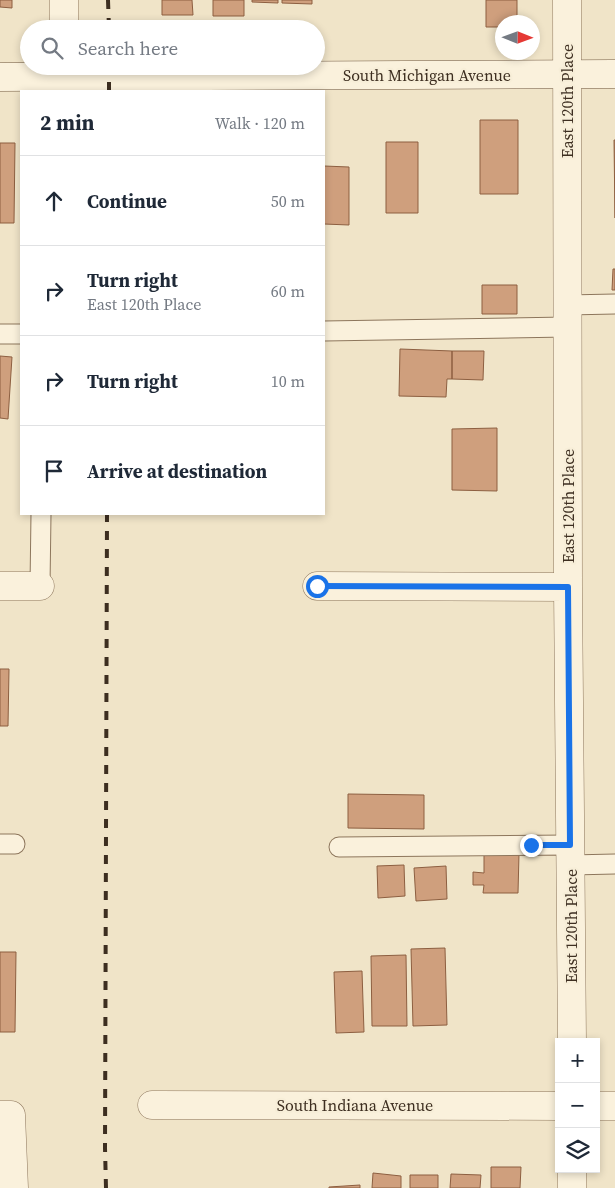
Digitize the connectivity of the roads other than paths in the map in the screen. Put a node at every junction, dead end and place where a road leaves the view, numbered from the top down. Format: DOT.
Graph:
graph roads {
  1 [pos="64,0"];
  2 [pos="567,0"];
  3 [pos="64,20"];
  4 [pos="325,73"];
  5 [pos="615,74"];
  6 [pos="21,75"];
  7 [pos="567,75"];
  8 [pos="0,77"];
  9 [pos="615,304"];
  10 [pos="567,316"];
  11 [pos="325,331"];
  12 [pos="0,334"];
  13 [pos="20,334"];
  14 [pos="41,515"];
  15 [pos="0,586"];
  16 [pos="40,586"];
  17 [pos="317,586"];
  18 [pos="568,587"];
  19 [pos="339,847"];
  20 [pos="570,855"];
  21 [pos="615,864"];
  22 [pos="572,1038"];
  23 [pos="152,1105"];
  24 [pos="555,1106"];
  25 [pos="600,1106"];
  26 [pos="615,1106"];
  27 [pos="5,1115"];
  28 [pos="572,1173"];
  29 [pos="14,1188"];
  30 [pos="572,1188"];
  1 -- 3 [label="street"];
  2 -- 7 [label="street, East 120th Place"];
  4 -- 7 [label="street, South Michigan Avenue"];
  5 -- 7 [label="street, South Michigan Avenue"];
  6 -- 8 [label="street, South Michigan Avenue"];
  7 -- 10 [label="street, East 120th Place"];
  9 -- 10 [label="lane"];
  10 -- 11 [label="lane"];
  10 -- 18 [label="street, East 120th Place"];
  12 -- 13 [label="lane"];
  14 -- 16 [label="lane"];
  15 -- 16 [label="street"];
  17 -- 18 [label="street"];
  18 -- 20 [label="street, East 120th Place"];
  19 -- 20 [label="lane"];
  20 -- 21 [label="lane"];
  20 -- 22 [label="street, East 120th Place"];
  23 -- 24 [label="street, South Indiana Avenue"];
  25 -- 26 [label="street"];
  27 -- 29 [label="street"];
  28 -- 30 [label="street"];
}
